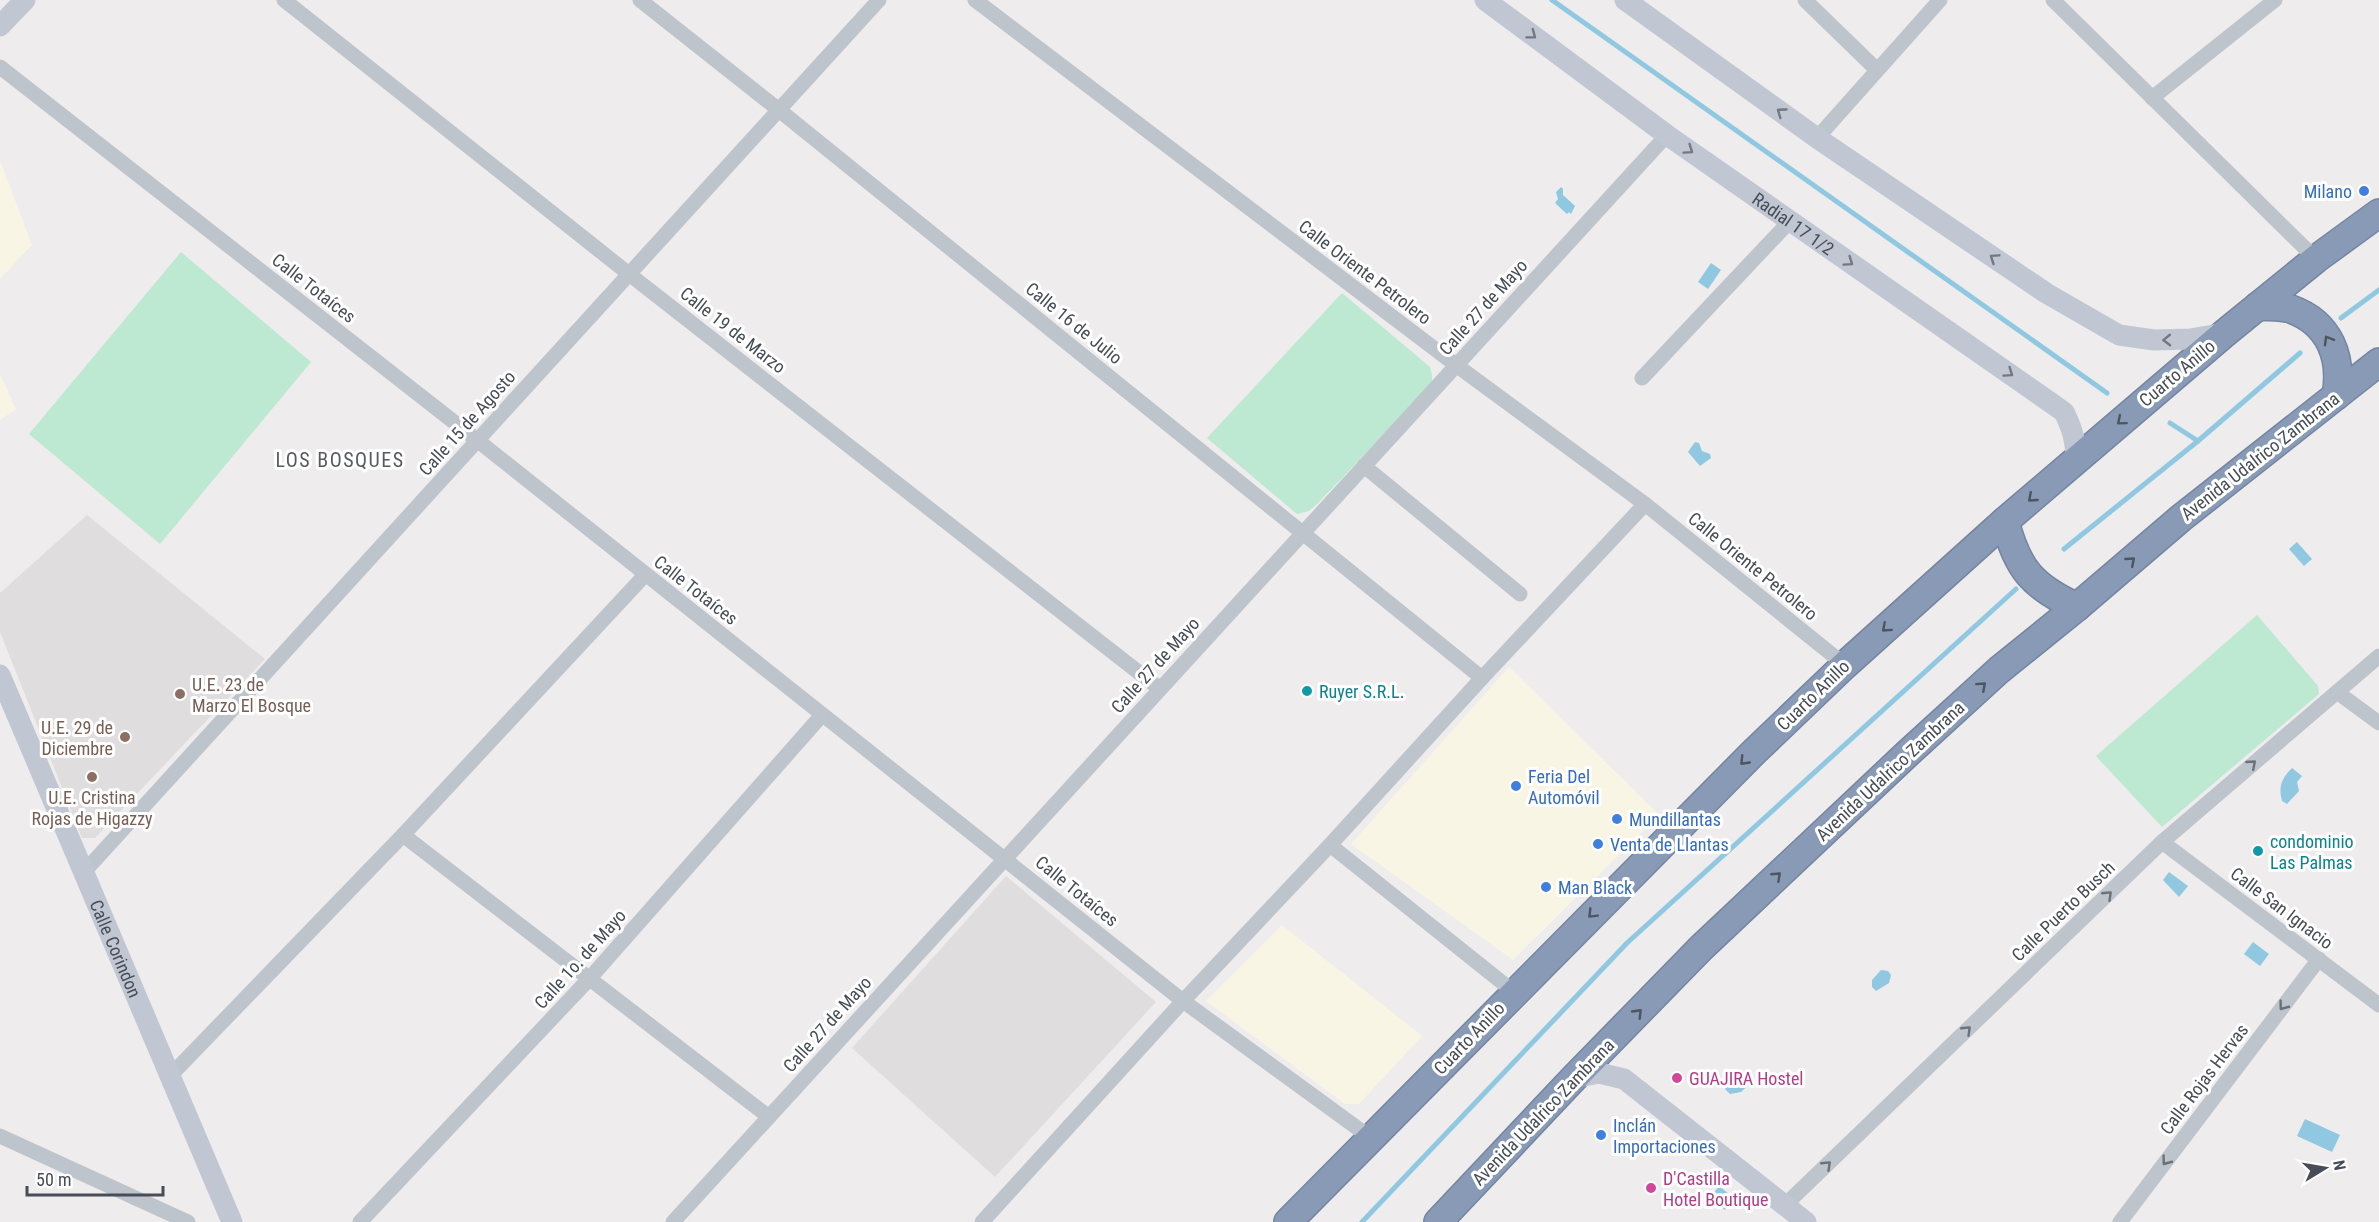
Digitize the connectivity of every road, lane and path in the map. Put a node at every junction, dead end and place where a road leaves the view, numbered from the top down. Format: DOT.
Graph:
graph roads {
  1 [pos="25,0"];
  2 [pos="284,0"];
  3 [pos="640,0"];
  4 [pos="879,0"];
  5 [pos="975,0"];
  6 [pos="1485,0"];
  7 [pos="1625,0"];
  8 [pos="1805,0"];
  9 [pos="1940,0"];
  10 [pos="2053,0"];
  11 [pos="2275,0"];
  12 [pos="0,26"];
  13 [pos="0,67"];
  14 [pos="1877,70"];
  15 [pos="2152,98"];
  16 [pos="779,110"];
  17 [pos="1667,135"];
  18 [pos="1817,138"];
  19 [pos="2379,213"];
  20 [pos="1790,221"];
  21 [pos="2316,259"];
  22 [pos="629,274"];
  23 [pos="2258,306"];
  24 [pos="2224,333"];
  25 [pos="2379,362"];
  26 [pos="1456,365"];
  27 [pos="1642,378"];
  28 [pos="2336,396"];
  29 [pos="477,440"];
  30 [pos="2076,459"];
  31 [pos="1364,466"];
  32 [pos="1645,504"];
  33 [pos="2005,521"];
  34 [pos="1303,532"];
  35 [pos="645,574"];
  36 [pos="1520,594"];
  37 [pos="2077,607"];
  38 [pos="2379,656"];
  39 [pos="1845,664"];
  40 [pos="0,675"];
  41 [pos="1482,678"];
  42 [pos="1160,689"];
  43 [pos="2337,692"];
  44 [pos="822,715"];
  45 [pos="2379,723"];
  46 [pos="403,835"];
  47 [pos="2162,842"];
  48 [pos="1330,845"];
  49 [pos="1005,859"];
  50 [pos="84,872"];
  51 [pos="2319,959"];
  52 [pos="590,978"];
  53 [pos="1515,992"];
  54 [pos="1183,1001"];
  55 [pos="2379,1005"];
  56 [pos="1613,1038"];
  57 [pos="170,1076"];
  58 [pos="1574,1078"];
  59 [pos="1624,1079"];
  60 [pos="769,1117"];
  61 [pos="0,1137"];
  62 [pos="1371,1138"];
  63 [pos="1784,1206"];
  64 [pos="188,1222"];
  65 [pos="232,1222"];
  66 [pos="360,1222"];
  67 [pos="673,1222"];
  68 [pos="982,1222"];
  69 [pos="1288,1222"];
  70 [pos="1438,1222"];
  71 [pos="1806,1222"];
  72 [pos="2120,1222"];
  1 -- 12 [label="main road"];
  2 -- 22 [label="street, Calle 19 de Marzo"];
  3 -- 16 [label="street, Calle 16 de Julio"];
  4 -- 16 [label="street, Calle 15 de Agosto"];
  5 -- 26 [label="street, Calle Oriente Petrolero"];
  6 -- 17 [label="main road, Radial 17 1/2, one-way"];
  18 -- 7 [label="main road, one-way"];
  8 -- 14 [label="street"];
  9 -- 14 [label="street"];
  10 -- 15 [label="street"];
  11 -- 15 [label="street"];
  13 -- 29 [label="street, Calle Totaíces"];
  14 -- 18 [label="street"];
  15 -- 21 [label="street"];
  16 -- 22 [label="street, Calle 15 de Agosto"];
  16 -- 34 [label="street, Calle 16 de Julio"];
  17 -- 20 [label="main road, Radial 17 1/2, one-way"];
  17 -- 26 [label="street, Calle 27 de Mayo"];
  24 -- 18 [label="main road, one-way"];
  19 -- 21 [label="highway, Cuarto Anillo"];
  20 -- 27 [label="street"];
  20 -- 30 [label="main road, Radial 17 1/2, one-way"];
  21 -- 23 [label="highway, Cuarto Anillo"];
  22 -- 29 [label="street, Calle 15 de Agosto"];
  22 -- 42 [label="street, Calle 19 de Marzo"];
  23 -- 24 [label="highway, Cuarto Anillo"];
  28 -- 23 [label="highway, one-way"];
  24 -- 30 [label="highway, Cuarto Anillo, one-way"];
  25 -- 28 [label="highway, Avenida Udalrico Zambrana"];
  26 -- 31 [label="street, Calle 27 de Mayo"];
  26 -- 32 [label="street, Calle Oriente Petrolero"];
  37 -- 28 [label="highway, Avenida Udalrico Zambrana, one-way"];
  29 -- 35 [label="street, Calle Totaíces"];
  29 -- 50 [label="street, Calle 15 de Agosto"];
  30 -- 33 [label="highway, Cuarto Anillo, one-way"];
  31 -- 34 [label="street, Calle 27 de Mayo"];
  31 -- 36 [label="street"];
  32 -- 39 [label="street, Calle Oriente Petrolero"];
  32 -- 41 [label="street"];
  33 -- 37 [label="highway"];
  33 -- 39 [label="highway, Cuarto Anillo, one-way"];
  34 -- 41 [label="street, Calle 16 de Julio"];
  34 -- 42 [label="street, Calle 27 de Mayo"];
  35 -- 44 [label="street, Calle Totaíces"];
  35 -- 46 [label="street"];
  56 -- 37 [label="highway, Avenida Udalrico Zambrana, one-way"];
  38 -- 43 [label="street, Calle Puerto Busch"];
  39 -- 53 [label="highway, Cuarto Anillo, one-way"];
  40 -- 50 [label="main road, Calle Corindon"];
  41 -- 48 [label="street"];
  42 -- 49 [label="street, Calle 27 de Mayo"];
  43 -- 45 [label="street"];
  47 -- 43 [label="street, Calle Puerto Busch, one-way"];
  44 -- 49 [label="street, Calle Totaíces"];
  44 -- 52 [label="street, Calle 1o. de Mayo"];
  46 -- 52 [label="street"];
  46 -- 57 [label="street"];
  47 -- 51 [label="street, Calle San Ignacio"];
  63 -- 47 [label="street, Calle Puerto Busch, one-way"];
  48 -- 53 [label="street"];
  48 -- 54 [label="street"];
  49 -- 54 [label="street, Calle Totaíces"];
  49 -- 60 [label="street, Calle 27 de Mayo"];
  50 -- 57 [label="main road, Calle Corindon"];
  51 -- 55 [label="street, Calle San Ignacio"];
  51 -- 72 [label="street, Calle Rojas Hervas, one-way"];
  52 -- 60 [label="street"];
  52 -- 66 [label="street, Calle 1o. de Mayo"];
  53 -- 62 [label="highway, Cuarto Anillo"];
  54 -- 62 [label="street, Calle Totaíces"];
  54 -- 68 [label="street"];
  56 -- 58 [label="highway, Avenida Udalrico Zambrana"];
  56 -- 59 [label="main road"];
  57 -- 65 [label="main road, Calle Corindon"];
  58 -- 59 [label="main road"];
  58 -- 70 [label="highway, Avenida Udalrico Zambrana"];
  59 -- 63 [label="main road"];
  60 -- 67 [label="street, Calle 27 de Mayo"];
  61 -- 64 [label="street"];
  62 -- 69 [label="highway, Cuarto Anillo"];
  63 -- 71 [label="main road"];
}
